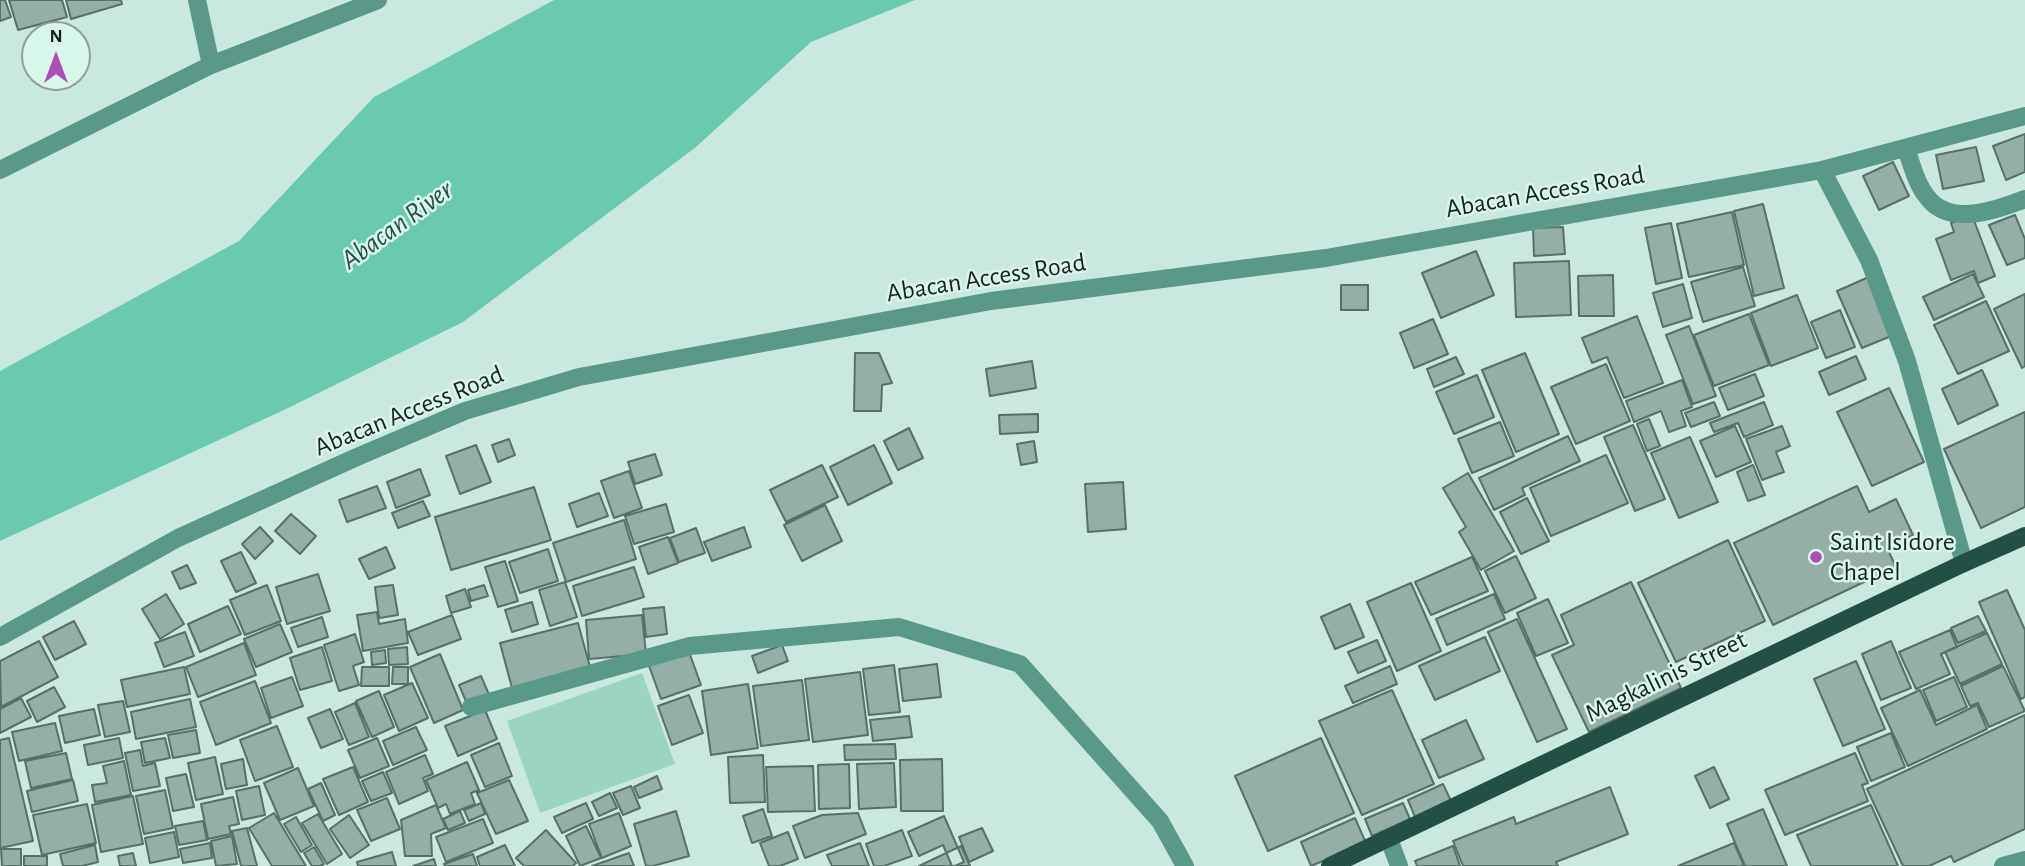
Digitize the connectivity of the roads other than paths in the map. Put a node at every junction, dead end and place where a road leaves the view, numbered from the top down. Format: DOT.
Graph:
graph roads {
  1 [pos="197,0"];
  2 [pos="378,0"];
  3 [pos="211,65"];
  4 [pos="2025,116"];
  5 [pos="1906,148"];
  6 [pos="0,170"];
  7 [pos="1822,170"];
  8 [pos="2025,199"];
  9 [pos="2025,537"];
  10 [pos="1964,564"];
  11 [pos="0,637"];
  12 [pos="471,708"];
  13 [pos="1389,839"];
  14 [pos="2025,860"];
  15 [pos="1185,866"];
  16 [pos="1330,866"];
  17 [pos="1399,866"];
  18 [pos="2003,866"];
  1 -- 3 [label="street"];
  2 -- 3 [label="street"];
  3 -- 6 [label="street"];
  4 -- 5 [label="street, Abacan Access Road"];
  5 -- 7 [label="street, Abacan Access Road"];
  5 -- 8 [label="street"];
  7 -- 10 [label="street"];
  7 -- 11 [label="street, Abacan Access Road"];
  9 -- 10 [label="main road, Magkalinis Street"];
  10 -- 13 [label="main road, Magkalinis Street"];
  12 -- 15 [label="street"];
  13 -- 16 [label="main road, Magkalinis Street"];
  13 -- 17 [label="street"];
  14 -- 18 [label="street"];
}
